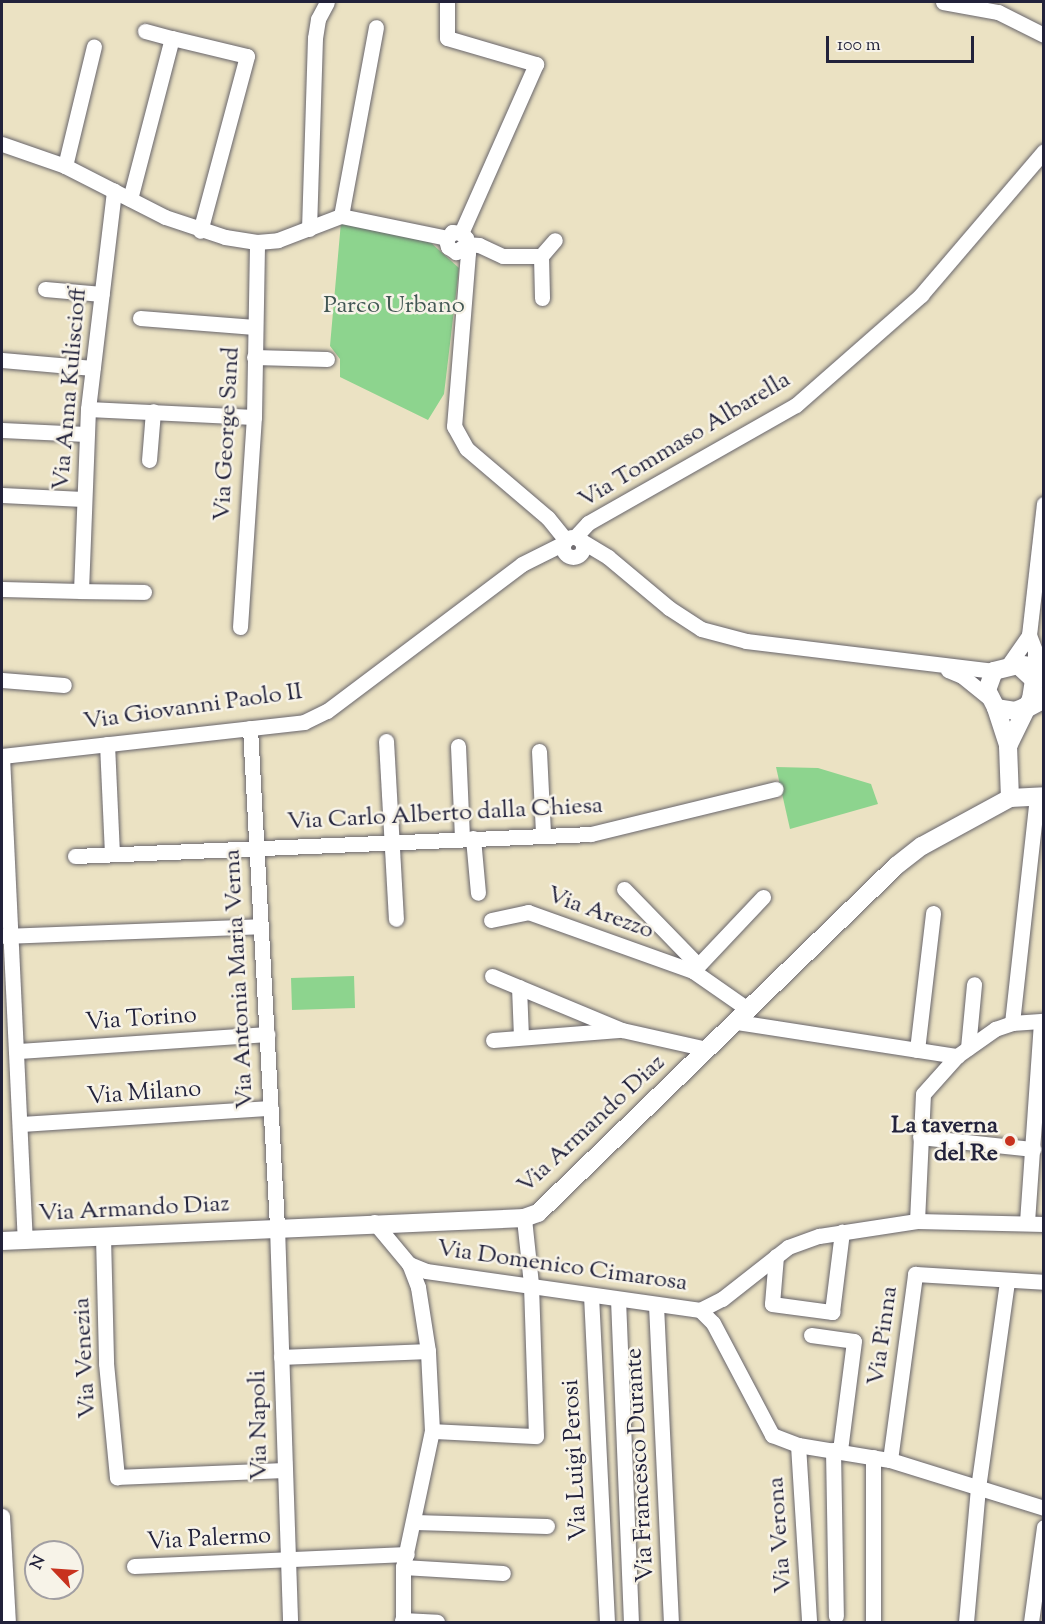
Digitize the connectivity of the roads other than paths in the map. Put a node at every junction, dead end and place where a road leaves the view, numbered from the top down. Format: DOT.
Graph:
graph roads {
  1 [pos="327,2"];
  2 [pos="447,2"];
  3 [pos="943,2"];
  4 [pos="376,27"];
  5 [pos="145,31"];
  6 [pos="1044,35"];
  7 [pos="172,38"];
  8 [pos="94,46"];
  9 [pos="2,144"];
  10 [pos="1044,152"];
  11 [pos="65,166"];
  12 [pos="114,191"];
  13 [pos="130,199"];
  14 [pos="341,216"];
  15 [pos="309,229"];
  16 [pos="200,231"];
  17 [pos="458,238"];
  18 [pos="555,240"];
  19 [pos="257,242"];
  20 [pos="541,256"];
  21 [pos="45,289"];
  22 [pos="102,294"];
  23 [pos="542,298"];
  24 [pos="141,318"];
  25 [pos="255,327"];
  26 [pos="254,357"];
  27 [pos="327,359"];
  28 [pos="2,360"];
  29 [pos="93,368"];
  30 [pos="88,409"];
  31 [pos="153,411"];
  32 [pos="254,417"];
  33 [pos="2,430"];
  34 [pos="86,434"];
  35 [pos="149,460"];
  36 [pos="2,495"];
  37 [pos="83,499"];
  38 [pos="1044,504"];
  39 [pos="571,546"];
  40 [pos="2,588"];
  41 [pos="81,591"];
  42 [pos="144,592"];
  43 [pos="240,627"];
  44 [pos="1029,635"];
  45 [pos="937,666"];
  46 [pos="1026,677"];
  47 [pos="2,680"];
  48 [pos="64,685"];
  49 [pos="992,703"];
  50 [pos="250,728"];
  51 [pos="386,741"];
  52 [pos="107,744"];
  53 [pos="458,746"];
  54 [pos="1008,746"];
  55 [pos="539,752"];
  56 [pos="2,756"];
  57 [pos="776,789"];
  58 [pos="1040,796"];
  59 [pos="1010,798"];
  60 [pos="543,834"];
  61 [pos="467,838"];
  62 [pos="391,843"];
  63 [pos="255,848"];
  64 [pos="112,854"];
  65 [pos="75,856"];
  66 [pos="624,889"];
  67 [pos="478,893"];
  68 [pos="763,897"];
  69 [pos="933,913"];
  70 [pos="396,919"];
  71 [pos="491,920"];
  72 [pos="259,926"];
  73 [pos="7,936"];
  74 [pos="695,968"];
  75 [pos="492,976"];
  76 [pos="975,984"];
  77 [pos="519,987"];
  78 [pos="743,1016"];
  79 [pos="1042,1021"];
  80 [pos="1012,1023"];
  81 [pos="622,1030"];
  82 [pos="267,1034"];
  83 [pos="521,1037"];
  84 [pos="493,1040"];
  85 [pos="708,1049"];
  86 [pos="917,1050"];
  87 [pos="19,1052"];
  88 [pos="962,1052"];
  89 [pos="270,1108"];
  90 [pos="21,1124"];
  91 [pos="920,1137"];
  92 [pos="1033,1149"];
  93 [pos="524,1218"];
  94 [pos="917,1221"];
  95 [pos="374,1222"];
  96 [pos="1027,1222"];
  97 [pos="1044,1224"];
  98 [pos="277,1227"];
  99 [pos="842,1232"];
  100 [pos="103,1236"];
  101 [pos="25,1240"];
  102 [pos="2,1241"];
  103 [pos="776,1256"];
  104 [pos="409,1264"];
  105 [pos="1006,1281"];
  106 [pos="1044,1282"];
  107 [pos="531,1284"];
  108 [pos="591,1295"];
  109 [pos="618,1299"];
  110 [pos="656,1305"];
  111 [pos="700,1310"];
  112 [pos="811,1335"];
  113 [pos="428,1351"];
  114 [pos="281,1357"];
  115 [pos="432,1431"];
  116 [pos="798,1445"];
  117 [pos="836,1450"];
  118 [pos="873,1457"];
  119 [pos="890,1460"];
  120 [pos="283,1470"];
  121 [pos="978,1488"];
  122 [pos="1044,1508"];
  123 [pos="2,1516"];
  124 [pos="414,1522"];
  125 [pos="547,1526"];
  126 [pos="1044,1527"];
  127 [pos="2,1544"];
  128 [pos="286,1558"];
  129 [pos="405,1560"];
  130 [pos="134,1566"];
  131 [pos="503,1573"];
  132 [pos="836,1616"];
  133 [pos="403,1621"];
  134 [pos="8,1623"];
  135 [pos="290,1623"];
  136 [pos="437,1623"];
  137 [pos="607,1623"];
  138 [pos="631,1623"];
  139 [pos="671,1623"];
  140 [pos="809,1623"];
  141 [pos="873,1623"];
  142 [pos="966,1623"];
  143 [pos="1031,1623"];
  1 -- 15 [label="street"];
  2 -- 17 [label="street"];
  3 -- 6 [label="street"];
  4 -- 14 [label="street"];
  5 -- 7 [label="street"];
  7 -- 13 [label="street"];
  7 -- 16 [label="street"];
  8 -- 11 [label="street"];
  9 -- 11 [label="street"];
  10 -- 39 [label="street, Via Tommaso Albarella"];
  11 -- 12 [label="street"];
  12 -- 13 [label="street"];
  12 -- 22 [label="street, Via Anna Kuliscioff"];
  13 -- 16 [label="street"];
  14 -- 15 [label="street"];
  14 -- 17 [label="street"];
  15 -- 19 [label="street"];
  16 -- 19 [label="street"];
  17 -- 20 [label="street"];
  17 -- 39 [label="street"];
  18 -- 20 [label="street"];
  19 -- 25 [label="street, Via George Sand"];
  20 -- 23 [label="street"];
  21 -- 22 [label="street"];
  22 -- 29 [label="street, Via Anna Kuliscioff"];
  24 -- 25 [label="street"];
  25 -- 26 [label="street, Via George Sand"];
  26 -- 27 [label="street"];
  26 -- 32 [label="street, Via George Sand"];
  28 -- 29 [label="street"];
  29 -- 30 [label="street, Via Anna Kuliscioff"];
  30 -- 31 [label="street"];
  30 -- 34 [label="street, Via Anna Kuliscioff"];
  31 -- 32 [label="street"];
  31 -- 35 [label="street"];
  32 -- 43 [label="street, Via George Sand"];
  33 -- 34 [label="street"];
  34 -- 37 [label="street, Via Anna Kuliscioff"];
  36 -- 37 [label="street"];
  37 -- 41 [label="street, Via Anna Kuliscioff"];
  38 -- 44 [label="street"];
  39 -- 45 [label="street"];
  39 -- 50 [label="street, Via Giovanni Paolo II"];
  40 -- 41 [label="street"];
  41 -- 42 [label="street"];
  44 -- 46 [label="street"];
  44 -- 46 [label="street"];
  45 -- 46 [label="street"];
  45 -- 49 [label="street"];
  46 -- 49 [label="main road"];
  46 -- 49 [label="main road"];
  46 -- 54 [label="main road"];
  47 -- 48 [label="street"];
  49 -- 54 [label="main road"];
  50 -- 52 [label="street, Via Giovanni Paolo II"];
  50 -- 63 [label="street, Via Antonia Maria Verna"];
  51 -- 62 [label="street"];
  52 -- 56 [label="street, Via Giovanni Paolo II"];
  52 -- 64 [label="street"];
  53 -- 61 [label="street"];
  54 -- 59 [label="main road"];
  55 -- 60 [label="street"];
  56 -- 73 [label="street"];
  57 -- 60 [label="street, Via Carlo Alberto dalla Chiesa"];
  58 -- 59 [label="main road, Via Armando Diaz"];
  58 -- 80 [label="street"];
  59 -- 78 [label="main road, Via Armando Diaz"];
  60 -- 61 [label="street, Via Carlo Alberto dalla Chiesa"];
  61 -- 62 [label="street, Via Carlo Alberto dalla Chiesa"];
  61 -- 67 [label="street"];
  62 -- 63 [label="street, Via Carlo Alberto dalla Chiesa"];
  62 -- 70 [label="street"];
  63 -- 64 [label="street, Via Carlo Alberto dalla Chiesa"];
  63 -- 72 [label="street, Via Antonia Maria Verna"];
  64 -- 65 [label="street, Via Carlo Alberto dalla Chiesa"];
  66 -- 74 [label="street, Via Arezzo"];
  68 -- 74 [label="street"];
  69 -- 86 [label="street"];
  71 -- 74 [label="street, Via Arezzo"];
  72 -- 73 [label="street"];
  72 -- 82 [label="street, Via Antonia Maria Verna"];
  73 -- 87 [label="street"];
  74 -- 78 [label="street, Via Arezzo"];
  75 -- 77 [label="street"];
  76 -- 88 [label="street"];
  77 -- 81 [label="street"];
  77 -- 83 [label="street"];
  78 -- 85 [label="main road, Via Armando Diaz"];
  78 -- 86 [label="street"];
  79 -- 80 [label="street"];
  79 -- 92 [label="street"];
  80 -- 88 [label="street"];
  81 -- 83 [label="street"];
  81 -- 85 [label="street"];
  82 -- 87 [label="street, Via Torino"];
  82 -- 89 [label="street, Via Antonia Maria Verna"];
  83 -- 84 [label="street"];
  85 -- 93 [label="main road, Via Armando Diaz"];
  86 -- 88 [label="street"];
  87 -- 90 [label="street"];
  88 -- 91 [label="street"];
  89 -- 90 [label="street, Via Milano"];
  89 -- 98 [label="street, Via Antonia Maria Verna"];
  90 -- 101 [label="street"];
  91 -- 92 [label="street"];
  91 -- 94 [label="street"];
  92 -- 96 [label="street"];
  93 -- 95 [label="main road, Via Armando Diaz"];
  93 -- 107 [label="street"];
  94 -- 96 [label="street"];
  94 -- 99 [label="street"];
  95 -- 98 [label="main road, Via Armando Diaz"];
  95 -- 104 [label="street, Via Domenico Cimarosa"];
  96 -- 97 [label="street"];
  98 -- 100 [label="main road, Via Armando Diaz"];
  98 -- 114 [label="street, Via Napoli"];
  99 -- 103 [label="street"];
  99 -- 103 [label="street"];
  100 -- 101 [label="main road, Via Armando Diaz"];
  100 -- 120 [label="street, Via Venezia"];
  101 -- 102 [label="main road, Via Armando Diaz"];
  103 -- 111 [label="street"];
  104 -- 107 [label="street, Via Domenico Cimarosa"];
  104 -- 113 [label="street"];
  105 -- 106 [label="street, Via Pinna"];
  105 -- 119 [label="street, Via Pinna"];
  105 -- 121 [label="street"];
  107 -- 108 [label="street, Via Domenico Cimarosa"];
  107 -- 115 [label="street"];
  108 -- 109 [label="street, Via Domenico Cimarosa"];
  108 -- 137 [label="street, Via Luigi Perosi"];
  109 -- 110 [label="street, Via Domenico Cimarosa"];
  109 -- 138 [label="street"];
  110 -- 111 [label="street, Via Domenico Cimarosa"];
  110 -- 139 [label="street, Via Francesco Durante"];
  111 -- 116 [label="street, Via Domenico Cimarosa"];
  112 -- 117 [label="street"];
  113 -- 114 [label="street"];
  113 -- 115 [label="street"];
  114 -- 120 [label="street, Via Napoli"];
  115 -- 124 [label="street"];
  116 -- 117 [label="street, Via Domenico Cimarosa"];
  116 -- 140 [label="street, Via Verona"];
  117 -- 118 [label="street, Via Domenico Cimarosa"];
  117 -- 132 [label="street"];
  118 -- 119 [label="street, Via Domenico Cimarosa"];
  118 -- 141 [label="street"];
  119 -- 121 [label="street, Via Domenico Cimarosa"];
  120 -- 128 [label="street, Via Napoli"];
  121 -- 122 [label="street, Via Domenico Cimarosa"];
  121 -- 142 [label="street"];
  123 -- 127 [label="street"];
  124 -- 125 [label="street"];
  124 -- 129 [label="street"];
  126 -- 143 [label="street"];
  127 -- 134 [label="street"];
  128 -- 129 [label="street, Via Palermo"];
  128 -- 130 [label="street, Via Palermo"];
  128 -- 135 [label="street, Via Napoli"];
  129 -- 131 [label="street, Via Palermo"];
  129 -- 133 [label="street"];
  133 -- 136 [label="street"];
}
